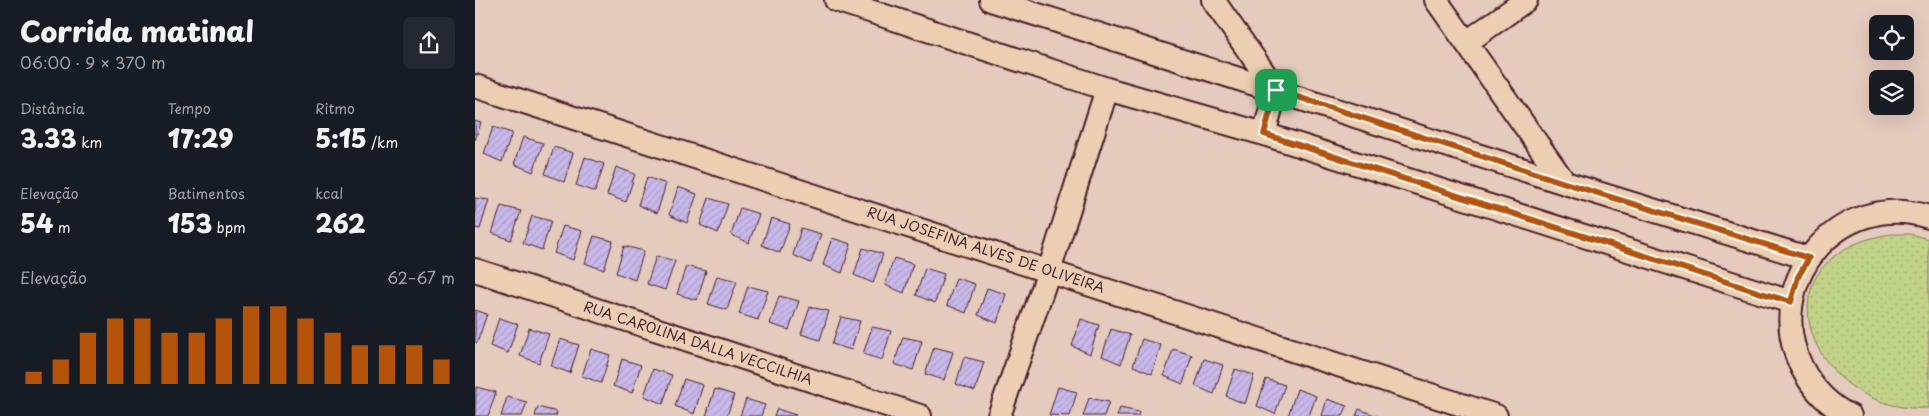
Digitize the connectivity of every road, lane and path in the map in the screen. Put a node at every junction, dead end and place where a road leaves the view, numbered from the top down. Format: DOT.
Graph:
graph roads {
  1 [pos="836,0"];
  2 [pos="991,0"];
  3 [pos="1213,0"];
  4 [pos="1436,0"];
  5 [pos="1526,0"];
  6 [pos="1467,42"];
  7 [pos="475,86"];
  8 [pos="1107,89"];
  9 [pos="1276,90"];
  10 [pos="1264,134"];
  11 [pos="1565,183"];
  12 [pos="1925,208"];
  13 [pos="1809,258"];
  14 [pos="475,270"];
  15 [pos="1049,271"];
  16 [pos="1791,302"];
  17 [pos="920,416"];
  18 [pos="999,416"];
  19 [pos="1496,416"];
  20 [pos="1849,416"];
  1 -- 8 [label="street"];
  2 -- 9 [label="street"];
  3 -- 9 [label="street"];
  4 -- 6 [label="street"];
  5 -- 6 [label="street"];
  6 -- 11 [label="street"];
  7 -- 15 [label="street, RUA JOSEFINA ALVES DE OLIVEIRA"];
  8 -- 10 [label="street"];
  8 -- 15 [label="street"];
  9 -- 10 [label="street"];
  9 -- 11 [label="street"];
  10 -- 16 [label="street"];
  11 -- 13 [label="street"];
  12 -- 13 [label="street"];
  13 -- 16 [label="street"];
  14 -- 17 [label="street, RUA CAROLINA DALLA VECCILHIA"];
  15 -- 18 [label="street"];
  15 -- 19 [label="street, RUA JOSEFINA ALVES DE OLIVEIRA"];
  16 -- 20 [label="street"];
}
